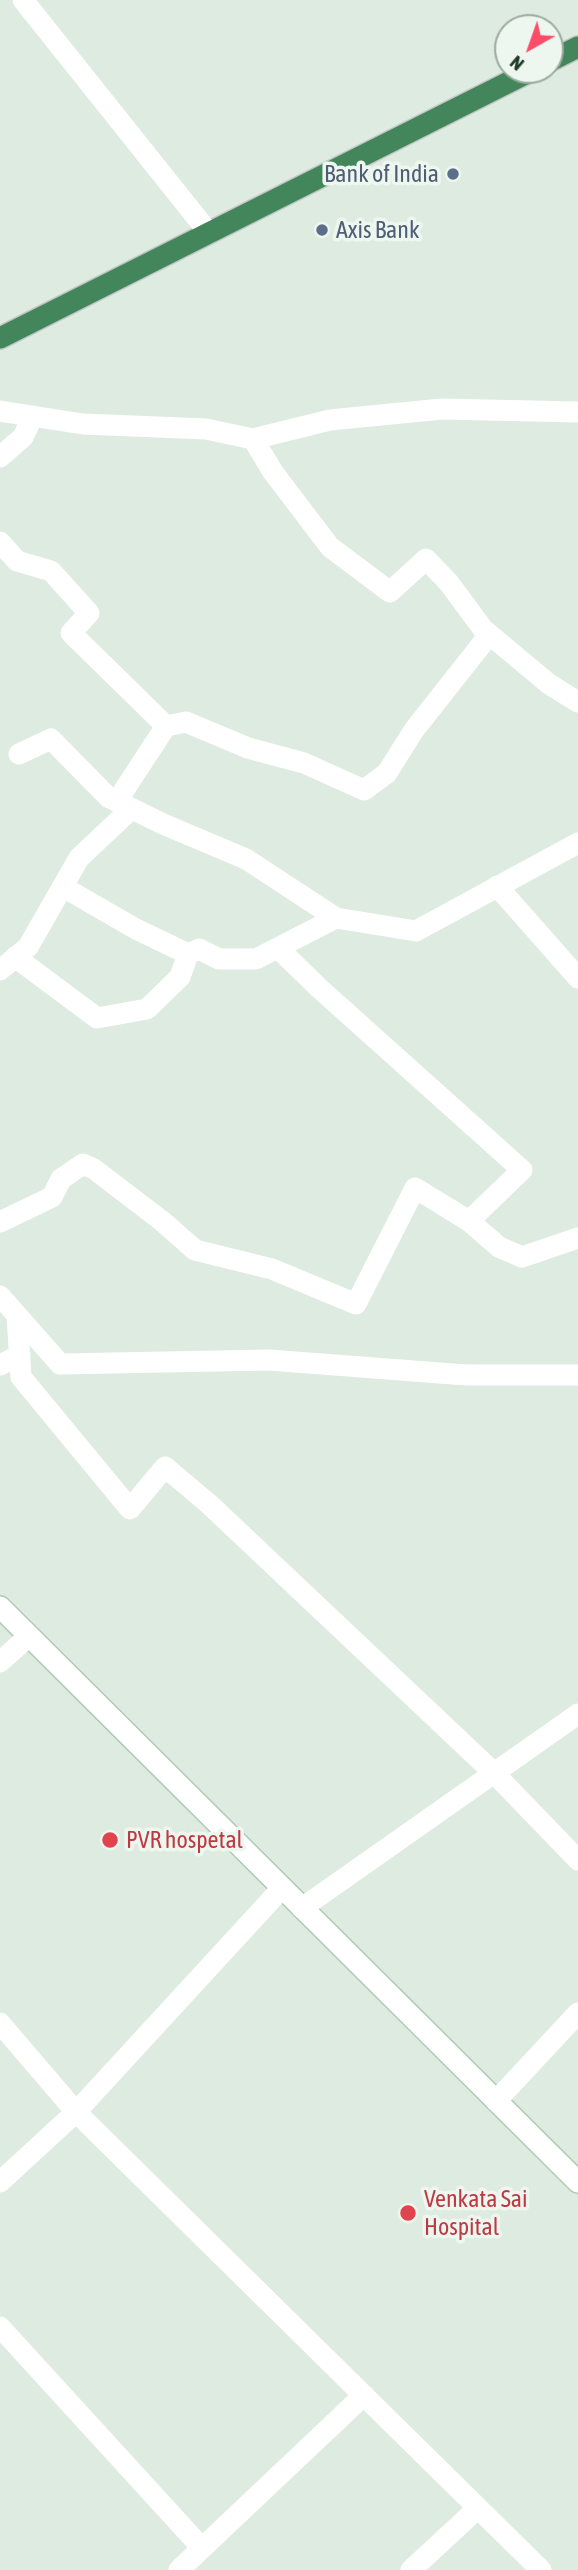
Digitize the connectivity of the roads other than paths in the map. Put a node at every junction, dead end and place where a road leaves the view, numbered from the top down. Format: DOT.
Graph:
graph roads {
  1 [pos="23,0"];
  2 [pos="505,84"];
  3 [pos="209,233"];
  4 [pos="0,338"];
  5 [pos="0,411"];
  6 [pos="578,412"];
  7 [pos="33,416"];
  8 [pos="253,439"];
  9 [pos="0,457"];
  10 [pos="0,542"];
  11 [pos="489,635"];
  12 [pos="578,702"];
  13 [pos="166,726"];
  14 [pos="19,754"];
  15 [pos="124,805"];
  16 [pos="578,843"];
  17 [pos="497,886"];
  18 [pos="62,887"];
  19 [pos="336,918"];
  20 [pos="279,949"];
  21 [pos="188,954"];
  22 [pos="8,963"];
  23 [pos="578,978"];
  24 [pos="0,1222"];
  25 [pos="469,1222"];
  26 [pos="578,1238"];
  27 [pos="0,1296"];
  28 [pos="17,1316"];
  29 [pos="20,1355"];
  30 [pos="0,1365"];
  31 [pos="578,1375"];
  32 [pos="0,1608"];
  33 [pos="29,1636"];
  34 [pos="0,1662"];
  35 [pos="578,1714"];
  36 [pos="494,1773"];
  37 [pos="578,1860"];
  38 [pos="282,1888"];
  39 [pos="302,1908"];
  40 [pos="578,2013"];
  41 [pos="0,2023"];
  42 [pos="496,2101"];
  43 [pos="76,2112"];
  44 [pos="0,2182"];
  45 [pos="578,2182"];
  46 [pos="0,2327"];
  47 [pos="364,2395"];
  48 [pos="478,2508"];
  49 [pos="202,2548"];
  50 [pos="179,2570"];
  51 [pos="411,2570"];
  52 [pos="541,2570"];
  1 -- 3 [label="street"];
  2 -- 3 [label="highway"];
  3 -- 4 [label="highway"];
  5 -- 7 [label="street"];
  6 -- 8 [label="street"];
  7 -- 8 [label="street"];
  7 -- 9 [label="street"];
  8 -- 11 [label="street"];
  10 -- 13 [label="street"];
  11 -- 12 [label="street"];
  11 -- 13 [label="street"];
  13 -- 15 [label="street"];
  14 -- 15 [label="street"];
  15 -- 18 [label="street"];
  15 -- 19 [label="street"];
  16 -- 17 [label="street"];
  17 -- 19 [label="street"];
  17 -- 23 [label="street"];
  18 -- 21 [label="street"];
  18 -- 22 [label="street"];
  19 -- 20 [label="street"];
  20 -- 21 [label="street"];
  20 -- 25 [label="street"];
  21 -- 22 [label="street"];
  24 -- 25 [label="street"];
  25 -- 26 [label="street"];
  27 -- 28 [label="street"];
  28 -- 29 [label="street"];
  28 -- 31 [label="street"];
  29 -- 30 [label="street"];
  29 -- 36 [label="street"];
  32 -- 33 [label="street"];
  33 -- 34 [label="street"];
  33 -- 38 [label="street"];
  35 -- 36 [label="street"];
  36 -- 37 [label="street"];
  36 -- 39 [label="street"];
  38 -- 39 [label="street"];
  38 -- 43 [label="street"];
  39 -- 42 [label="street"];
  40 -- 42 [label="street"];
  41 -- 43 [label="street"];
  42 -- 45 [label="street"];
  43 -- 44 [label="street"];
  43 -- 47 [label="street"];
  46 -- 49 [label="street"];
  47 -- 48 [label="street"];
  47 -- 49 [label="street"];
  48 -- 51 [label="street"];
  48 -- 52 [label="street"];
  49 -- 50 [label="street"];
}
